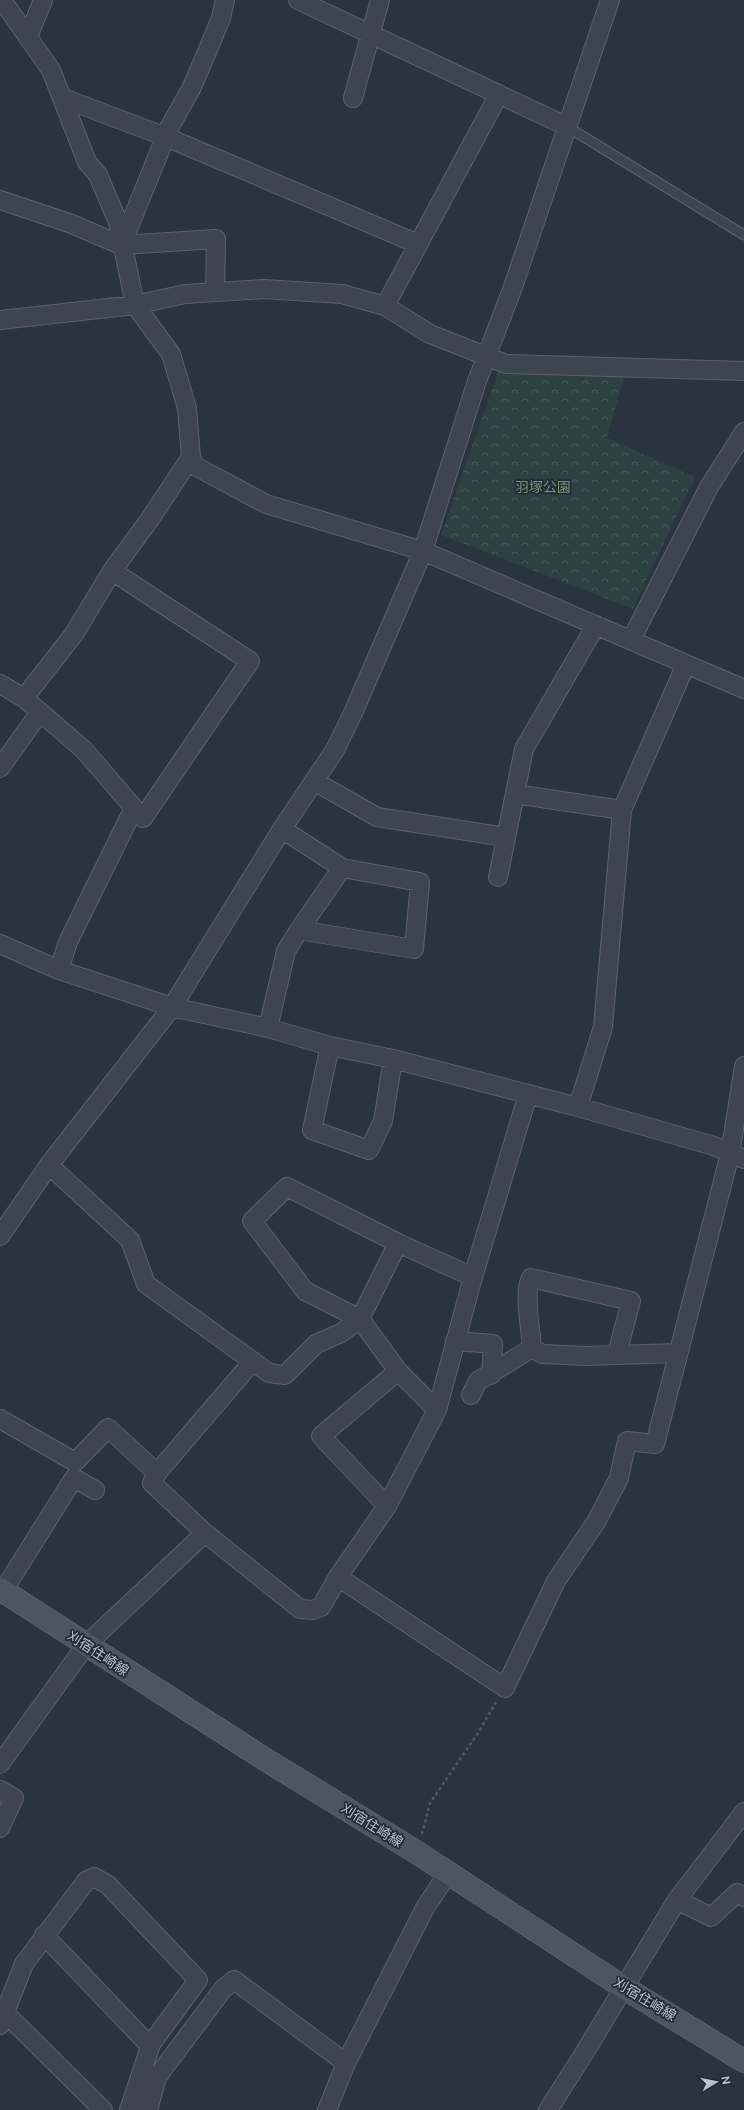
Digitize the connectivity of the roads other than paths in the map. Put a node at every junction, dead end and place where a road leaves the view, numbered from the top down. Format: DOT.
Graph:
graph roads {
  1 [pos="2,0"];
  2 [pos="43,0"];
  3 [pos="225,0"];
  4 [pos="298,0"];
  5 [pos="380,0"];
  6 [pos="610,0"];
  7 [pos="372,34"];
  8 [pos="28,37"];
  9 [pos="499,94"];
  10 [pos="63,98"];
  11 [pos="353,98"];
  12 [pos="566,126"];
  13 [pos="166,137"];
  14 [pos="0,200"];
  15 [pos="744,234"];
  16 [pos="121,244"];
  17 [pos="418,244"];
  18 [pos="215,292"];
  19 [pos="135,305"];
  20 [pos="385,306"];
  21 [pos="0,320"];
  22 [pos="487,356"];
  23 [pos="744,371"];
  24 [pos="744,432"];
  25 [pos="191,457"];
  26 [pos="423,551"];
  27 [pos="112,571"];
  28 [pos="596,625"];
  29 [pos="631,640"];
  30 [pos="686,664"];
  31 [pos="0,684"];
  32 [pos="744,689"];
  33 [pos="24,698"];
  34 [pos="40,712"];
  35 [pos="0,768"];
  36 [pos="314,781"];
  37 [pos="515,794"];
  38 [pos="622,810"];
  39 [pos="144,819"];
  40 [pos="282,829"];
  41 [pos="506,837"];
  42 [pos="342,868"];
  43 [pos="498,877"];
  44 [pos="299,930"];
  45 [pos="0,944"];
  46 [pos="59,970"];
  47 [pos="172,1007"];
  48 [pos="268,1028"];
  49 [pos="330,1046"];
  50 [pos="393,1059"];
  51 [pos="744,1066"];
  52 [pos="528,1094"];
  53 [pos="578,1107"];
  54 [pos="737,1157"];
  55 [pos="49,1165"];
  56 [pos="0,1236"];
  57 [pos="398,1243"];
  58 [pos="473,1277"];
  59 [pos="360,1319"];
  60 [pos="455,1341"];
  61 [pos="532,1348"];
  62 [pos="678,1353"];
  63 [pos="617,1354"];
  64 [pos="253,1361"];
  65 [pos="398,1370"];
  66 [pos="491,1375"];
  67 [pos="471,1395"];
  68 [pos="437,1410"];
  69 [pos="0,1419"];
  70 [pos="157,1473"];
  71 [pos="95,1490"];
  72 [pos="387,1506"];
  73 [pos="205,1533"];
  74 [pos="338,1577"];
  75 [pos="1,1590"];
  76 [pos="86,1646"];
  77 [pos="0,1764"];
  78 [pos="0,1790"];
  79 [pos="744,1812"];
  80 [pos="0,1828"];
  81 [pos="448,1873"];
  82 [pos="744,1897"];
  83 [pos="677,1900"];
  84 [pos="44,1935"];
  85 [pos="624,1987"];
  86 [pos="2,2019"];
  87 [pos="150,2046"];
  88 [pos="744,2061"];
  89 [pos="346,2063"];
  90 [pos="103,2110"];
  91 [pos="129,2110"];
  92 [pos="148,2110"];
  93 [pos="327,2110"];
  94 [pos="548,2110"];
  1 -- 8 [label="street"];
  2 -- 8 [label="street"];
  3 -- 13 [label="street"];
  4 -- 7 [label="street"];
  5 -- 7 [label="street"];
  6 -- 12 [label="street"];
  7 -- 9 [label="street"];
  7 -- 11 [label="street"];
  8 -- 10 [label="street"];
  9 -- 12 [label="street"];
  9 -- 17 [label="street"];
  10 -- 13 [label="street"];
  10 -- 16 [label="street"];
  12 -- 15 [label="lane"];
  12 -- 22 [label="street"];
  13 -- 16 [label="street"];
  13 -- 17 [label="street"];
  14 -- 16 [label="street"];
  16 -- 18 [label="street"];
  16 -- 19 [label="street"];
  17 -- 20 [label="street"];
  18 -- 19 [label="street"];
  18 -- 20 [label="street"];
  19 -- 21 [label="street"];
  19 -- 25 [label="street"];
  20 -- 22 [label="street"];
  22 -- 23 [label="street"];
  22 -- 26 [label="street"];
  24 -- 29 [label="street"];
  25 -- 26 [label="street"];
  25 -- 27 [label="street"];
  26 -- 28 [label="street"];
  26 -- 36 [label="street"];
  27 -- 33 [label="street"];
  27 -- 39 [label="street"];
  28 -- 29 [label="street"];
  28 -- 37 [label="street"];
  29 -- 30 [label="street"];
  30 -- 32 [label="street"];
  30 -- 38 [label="street"];
  31 -- 33 [label="street"];
  33 -- 34 [label="street"];
  34 -- 35 [label="street"];
  34 -- 39 [label="street"];
  36 -- 40 [label="street"];
  36 -- 41 [label="street"];
  37 -- 38 [label="street"];
  37 -- 41 [label="street"];
  38 -- 53 [label="street"];
  39 -- 46 [label="street"];
  40 -- 42 [label="street"];
  40 -- 47 [label="street"];
  41 -- 43 [label="street"];
  42 -- 44 [label="street"];
  42 -- 44 [label="street"];
  44 -- 48 [label="street"];
  45 -- 46 [label="street"];
  46 -- 47 [label="street"];
  47 -- 48 [label="street"];
  47 -- 55 [label="street"];
  48 -- 49 [label="street"];
  49 -- 50 [label="street"];
  49 -- 50 [label="street"];
  50 -- 52 [label="street"];
  51 -- 54 [label="street"];
  52 -- 53 [label="street"];
  52 -- 58 [label="street"];
  53 -- 54 [label="street"];
  54 -- 62 [label="street"];
  55 -- 56 [label="street"];
  55 -- 64 [label="street"];
  57 -- 58 [label="street"];
  57 -- 59 [label="street"];
  57 -- 59 [label="street"];
  58 -- 60 [label="street"];
  59 -- 64 [label="street"];
  59 -- 65 [label="street"];
  60 -- 66 [label="street"];
  60 -- 68 [label="street"];
  61 -- 63 [label="street"];
  61 -- 63 [label="street"];
  61 -- 66 [label="street"];
  62 -- 63 [label="street"];
  62 -- 74 [label="street"];
  64 -- 70 [label="street"];
  65 -- 68 [label="street"];
  65 -- 72 [label="street"];
  66 -- 67 [label="street"];
  68 -- 72 [label="street"];
  69 -- 70 [label="street"];
  70 -- 73 [label="street"];
  71 -- 75 [label="street"];
  72 -- 74 [label="street"];
  73 -- 74 [label="street"];
  73 -- 76 [label="street"];
  75 -- 76 [label="main road, 刈宿住崎線"];
  76 -- 77 [label="street"];
  76 -- 81 [label="main road, 刈宿住崎線"];
  78 -- 80 [label="street"];
  79 -- 83 [label="street"];
  81 -- 85 [label="main road, 刈宿住崎線"];
  81 -- 89 [label="street"];
  82 -- 83 [label="street"];
  83 -- 85 [label="street"];
  84 -- 86 [label="street"];
  84 -- 87 [label="street"];
  84 -- 87 [label="street"];
  85 -- 88 [label="main road, 刈宿住崎線"];
  85 -- 94 [label="street"];
  86 -- 90 [label="street"];
  87 -- 91 [label="street"];
  89 -- 92 [label="street"];
  89 -- 93 [label="street"];
}
